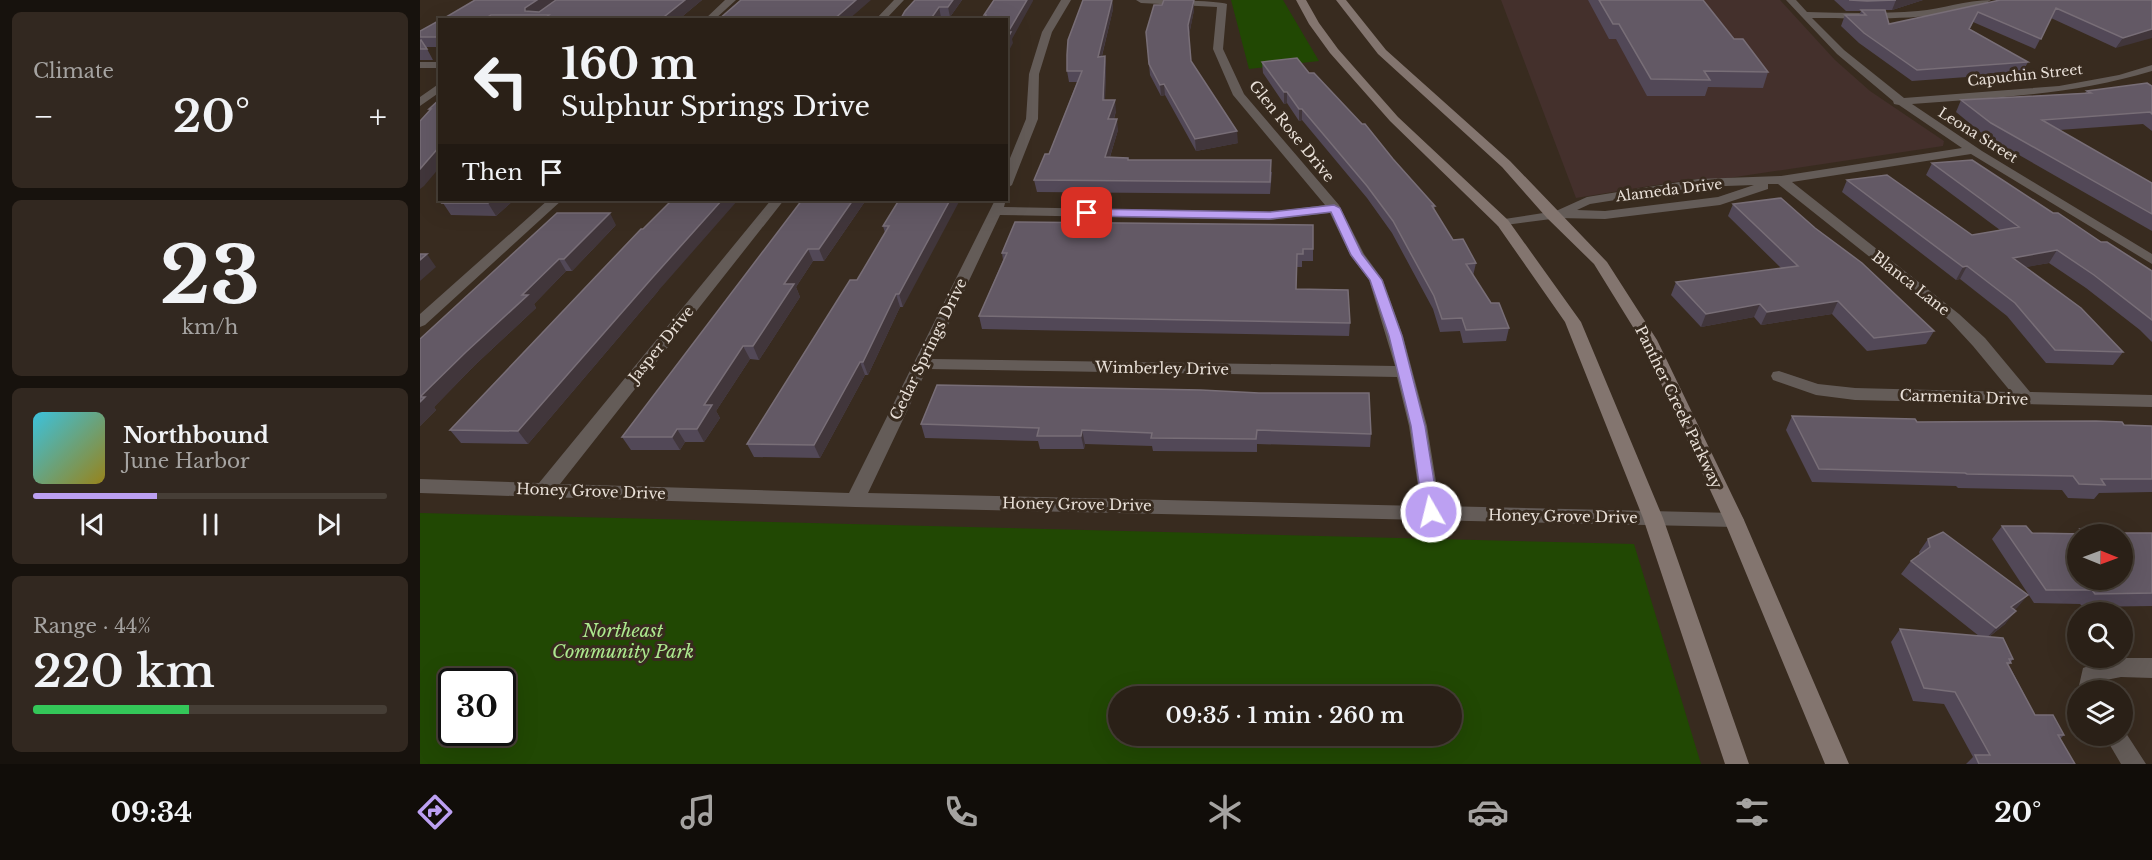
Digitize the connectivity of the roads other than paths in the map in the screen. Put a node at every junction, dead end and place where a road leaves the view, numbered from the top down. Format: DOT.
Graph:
graph roads {
  1 [pos="731,0"];
  2 [pos="899,0"];
  3 [pos="1066,0"];
  4 [pos="1141,0"];
  5 [pos="1301,0"];
  6 [pos="1341,0"];
  7 [pos="1791,0"];
  8 [pos="1986,0"];
  9 [pos="1804,15"];
  10 [pos="710,18"];
  11 [pos="881,18"];
  12 [pos="420,65"];
  13 [pos="438,65"];
  14 [pos="2152,68"];
  15 [pos="2131,74"];
  16 [pos="2152,83"];
  17 [pos="438,88"];
  18 [pos="1898,102"];
  19 [pos="420,103"];
  20 [pos="1973,150"];
  21 [pos="1008,180"];
  22 [pos="1781,180"];
  23 [pos="554,201"];
  24 [pos="776,201"];
  25 [pos="998,205"];
  26 [pos="1334,208"];
  27 [pos="1556,215"];
  28 [pos="1503,224"];
  29 [pos="2152,260"];
  30 [pos="420,322"];
  31 [pos="920,364"];
  32 [pos="1404,372"];
  33 [pos="1779,376"];
  34 [pos="2026,399"];
  35 [pos="2152,401"];
  36 [pos="420,486"];
  37 [pos="545,489"];
  38 [pos="855,500"];
  39 [pos="1431,512"];
  40 [pos="1653,518"];
  41 [pos="1734,520"];
  42 [pos="2152,668"];
  43 [pos="2090,680"];
  44 [pos="2123,746"];
  45 [pos="1737,764"];
  46 [pos="1837,764"];
  47 [pos="2134,764"];
  1 -- 10 [label="street"];
  2 -- 11 [label="street"];
  3 -- 21 [label="street"];
  4 -- 26 [label="street, Glen Rose Drive"];
  5 -- 28 [label="main road"];
  6 -- 27 [label="main road, Panther Creek Parkway"];
  7 -- 9 [label="street, Leona Street"];
  8 -- 9 [label="street"];
  9 -- 18 [label="street, Leona Street"];
  12 -- 13 [label="street"];
  14 -- 15 [label="street, Capuchin Street"];
  15 -- 16 [label="street"];
  15 -- 18 [label="street, Capuchin Street"];
  17 -- 19 [label="street"];
  18 -- 20 [label="street, Leona Street"];
  20 -- 22 [label="street, Alameda Drive"];
  20 -- 29 [label="street, Leona Street"];
  22 -- 27 [label="street, Alameda Drive"];
  22 -- 27 [label="street, Alameda Drive"];
  22 -- 34 [label="street, Blanca Lane"];
  23 -- 30 [label="street"];
  24 -- 37 [label="street, Jasper Drive"];
  25 -- 26 [label="street"];
  25 -- 31 [label="street, Cedar Springs Drive"];
  26 -- 32 [label="street, Glen Rose Drive"];
  27 -- 28 [label="street, Alameda Drive"];
  27 -- 41 [label="main road, Panther Creek Parkway"];
  28 -- 40 [label="main road"];
  31 -- 32 [label="street, Wimberley Drive"];
  31 -- 38 [label="street, Cedar Springs Drive"];
  32 -- 39 [label="street, Glen Rose Drive"];
  33 -- 34 [label="street, Carmenita Drive"];
  34 -- 35 [label="street, Carmenita Drive"];
  36 -- 37 [label="street, Honey Grove Drive"];
  37 -- 38 [label="street, Honey Grove Drive"];
  38 -- 39 [label="street, Honey Grove Drive"];
  39 -- 40 [label="street, Honey Grove Drive"];
  40 -- 41 [label="street, Honey Grove Drive"];
  40 -- 45 [label="main road"];
  41 -- 46 [label="main road, Panther Creek Parkway"];
  42 -- 43 [label="street"];
  44 -- 47 [label="street"];
}
